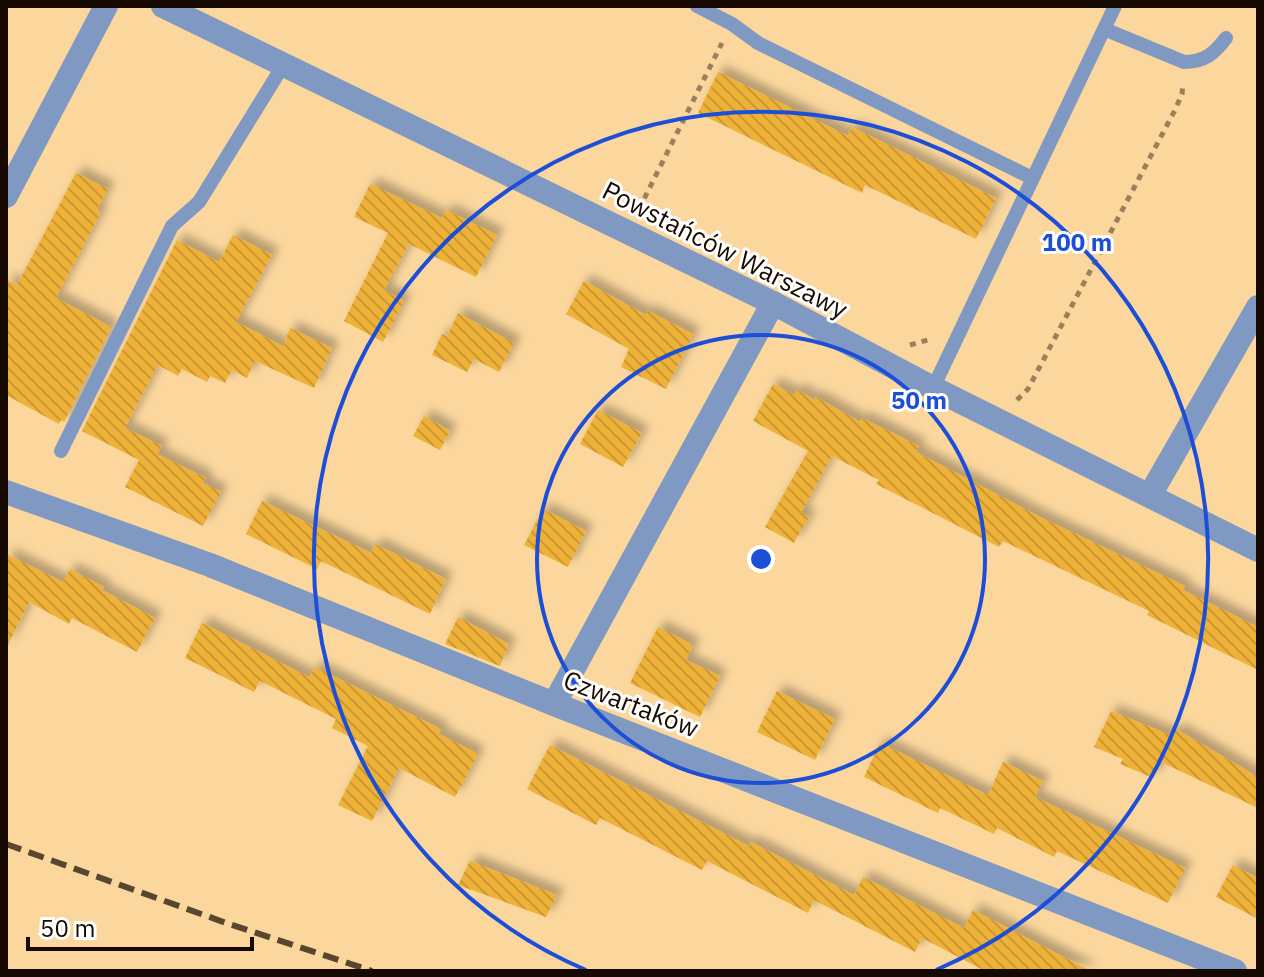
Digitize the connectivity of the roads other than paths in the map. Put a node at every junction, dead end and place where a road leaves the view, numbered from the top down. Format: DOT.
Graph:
graph roads {
  1 [pos="106,6"];
  2 [pos="163,6"];
  3 [pos="697,6"];
  4 [pos="1112,7"];
  5 [pos="720,11"];
  6 [pos="1104,29"];
  7 [pos="1226,38"];
  8 [pos="284,64"];
  9 [pos="1032,178"];
  10 [pos="6,196"];
  11 [pos="773,303"];
  12 [pos="1258,307"];
  13 [pos="933,388"];
  14 [pos="61,451"];
  15 [pos="6,492"];
  16 [pos="1150,495"];
  17 [pos="1258,550"];
  18 [pos="554,704"];
  19 [pos="1235,971"];
  1 -- 10 [label="street"];
  2 -- 8 [label="street, Powstańców Warszawy"];
  3 -- 5 [label="lane"];
  4 -- 6 [label="lane"];
  5 -- 9 [label="lane"];
  6 -- 7 [label="lane"];
  6 -- 9 [label="lane"];
  8 -- 11 [label="street, Powstańców Warszawy"];
  8 -- 14 [label="lane"];
  9 -- 13 [label="lane"];
  11 -- 13 [label="street, Powstańców Warszawy"];
  11 -- 18 [label="street"];
  12 -- 16 [label="street"];
  13 -- 16 [label="street, Powstańców Warszawy"];
  15 -- 18 [label="street, Czwartaków"];
  16 -- 17 [label="street, Powstańców Warszawy"];
  18 -- 19 [label="street, Czwartaków"];
}
